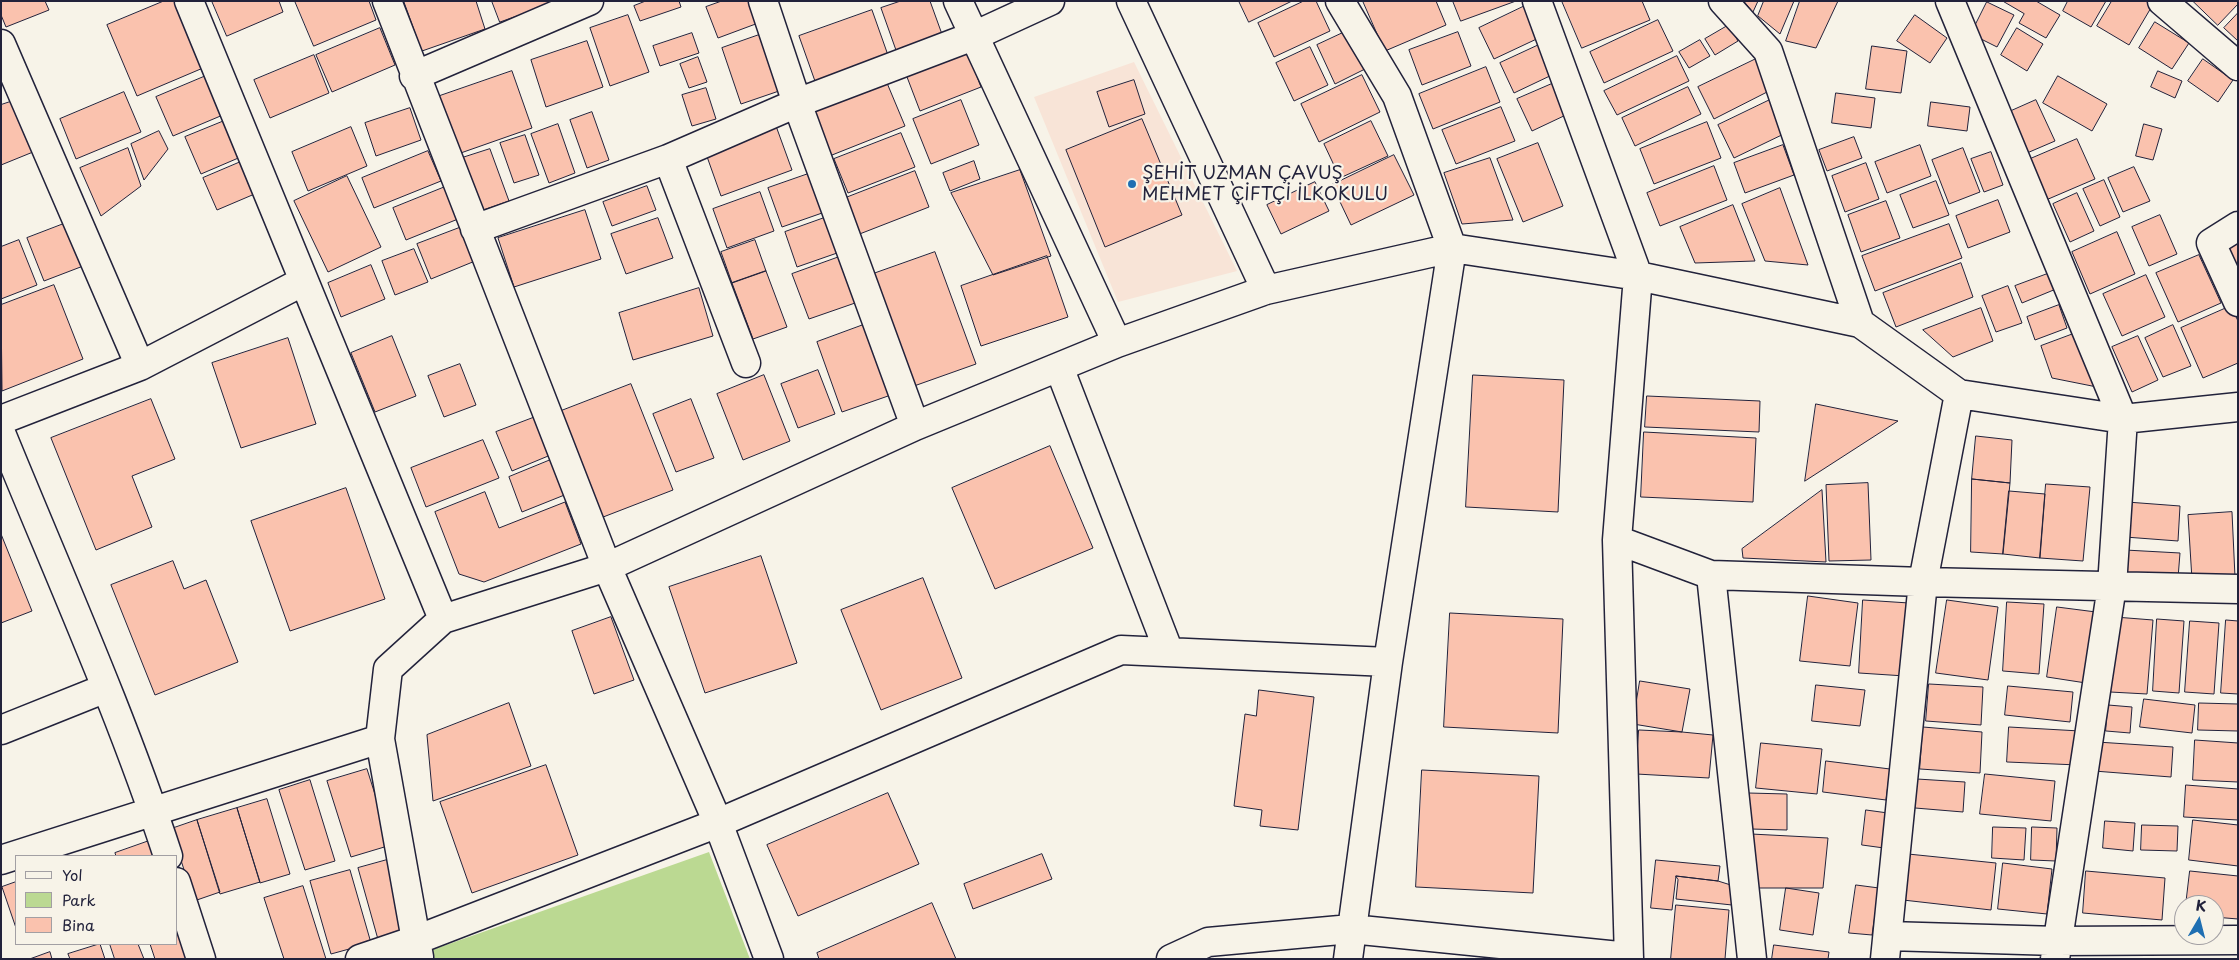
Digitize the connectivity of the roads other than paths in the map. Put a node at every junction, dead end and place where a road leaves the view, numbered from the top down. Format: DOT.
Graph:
graph roads {
  1 [pos="189,1"];
  2 [pos="387,1"];
  3 [pos="589,1"];
  4 [pos="763,1"];
  5 [pos="958,1"];
  6 [pos="1050,1"];
  7 [pos="1131,1"];
  8 [pos="1340,1"];
  9 [pos="1537,1"];
  10 [pos="1723,1"];
  11 [pos="1950,1"];
  12 [pos="2162,1"];
  13 [pos="976,36"];
  14 [pos="1,44"];
  15 [pos="2238,66"];
  16 [pos="414,76"];
  17 [pos="797,103"];
  18 [pos="668,159"];
  19 [pos="2238,226"];
  20 [pos="474,229"];
  21 [pos="1452,248"];
  22 [pos="1638,276"];
  23 [pos="304,281"];
  24 [pos="1266,290"];
  25 [pos="2238,302"];
  26 [pos="1860,323"];
  27 [pos="1117,343"];
  28 [pos="746,363"];
  29 [pos="140,366"];
  30 [pos="1059,367"];
  31 [pos="1960,394"];
  32 [pos="2238,407"];
  33 [pos="2123,419"];
  34 [pos="1,420"];
  35 [pos="915,426"];
  36 [pos="1,433"];
  37 [pos="1617,540"];
  38 [pos="607,567"];
  39 [pos="1711,575"];
  40 [pos="1923,582"];
  41 [pos="2112,586"];
  42 [pos="2238,589"];
  43 [pos="442,619"];
  44 [pos="1169,652"];
  45 [pos="1388,662"];
  46 [pos="106,688"];
  47 [pos="1,730"];
  48 [pos="380,739"];
  49 [pos="153,812"];
  50 [pos="718,823"];
  51 [pos="17,855"];
  52 [pos="168,855"];
  53 [pos="15,856"];
  54 [pos="1,860"];
  55 [pos="178,888"];
  56 [pos="1351,929"];
  57 [pos="2238,940"];
  58 [pos="1886,947"];
  59 [pos="418,950"];
  60 [pos="2056,950"];
  61 [pos="1629,958"];
  62 [pos="201,959"];
  63 [pos="360,959"];
  64 [pos="769,959"];
  65 [pos="1171,959"];
  66 [pos="1348,959"];
  67 [pos="1752,959"];
  1 -- 23 [label="street"];
  2 -- 16 [label="street"];
  3 -- 16 [label="street"];
  4 -- 17 [label="street"];
  5 -- 13 [label="street"];
  6 -- 13 [label="street"];
  7 -- 24 [label="street"];
  8 -- 21 [label="street"];
  9 -- 22 [label="street"];
  10 -- 26 [label="street"];
  11 -- 33 [label="street"];
  12 -- 15 [label="street"];
  13 -- 17 [label="street"];
  13 -- 27 [label="street"];
  14 -- 29 [label="street"];
  16 -- 20 [label="street"];
  17 -- 18 [label="street"];
  17 -- 35 [label="street"];
  18 -- 20 [label="street"];
  18 -- 28 [label="street"];
  19 -- 25 [label="street"];
  20 -- 38 [label="street"];
  21 -- 22 [label="street"];
  21 -- 24 [label="street"];
  21 -- 45 [label="street"];
  22 -- 26 [label="street"];
  22 -- 37 [label="street"];
  23 -- 29 [label="street"];
  23 -- 43 [label="street"];
  24 -- 27 [label="street"];
  26 -- 31 [label="street"];
  27 -- 30 [label="street"];
  29 -- 34 [label="street"];
  30 -- 35 [label="street"];
  30 -- 44 [label="street"];
  31 -- 33 [label="street"];
  31 -- 40 [label="street"];
  32 -- 33 [label="street"];
  33 -- 41 [label="street"];
  35 -- 38 [label="street"];
  36 -- 46 [label="street"];
  37 -- 39 [label="street"];
  37 -- 61 [label="street"];
  38 -- 43 [label="street"];
  38 -- 50 [label="street"];
  39 -- 40 [label="street"];
  39 -- 67 [label="street"];
  40 -- 41 [label="street"];
  40 -- 58 [label="street"];
  41 -- 42 [label="street"];
  41 -- 60 [label="street"];
  43 -- 48 [label="street"];
  44 -- 45 [label="street"];
  44 -- 50 [label="street"];
  45 -- 56 [label="street"];
  46 -- 47 [label="street"];
  46 -- 49 [label="street"];
  48 -- 49 [label="street"];
  48 -- 59 [label="street"];
  49 -- 51 [label="street"];
  49 -- 52 [label="street"];
  50 -- 59 [label="street"];
  50 -- 64 [label="street"];
  53 -- 54 [label="street"];
  55 -- 62 [label="street"];
  56 -- 61 [label="street"];
  56 -- 65 [label="street"];
  56 -- 66 [label="street"];
  57 -- 60 [label="street"];
  58 -- 60 [label="street"];
  59 -- 63 [label="street"];
}
